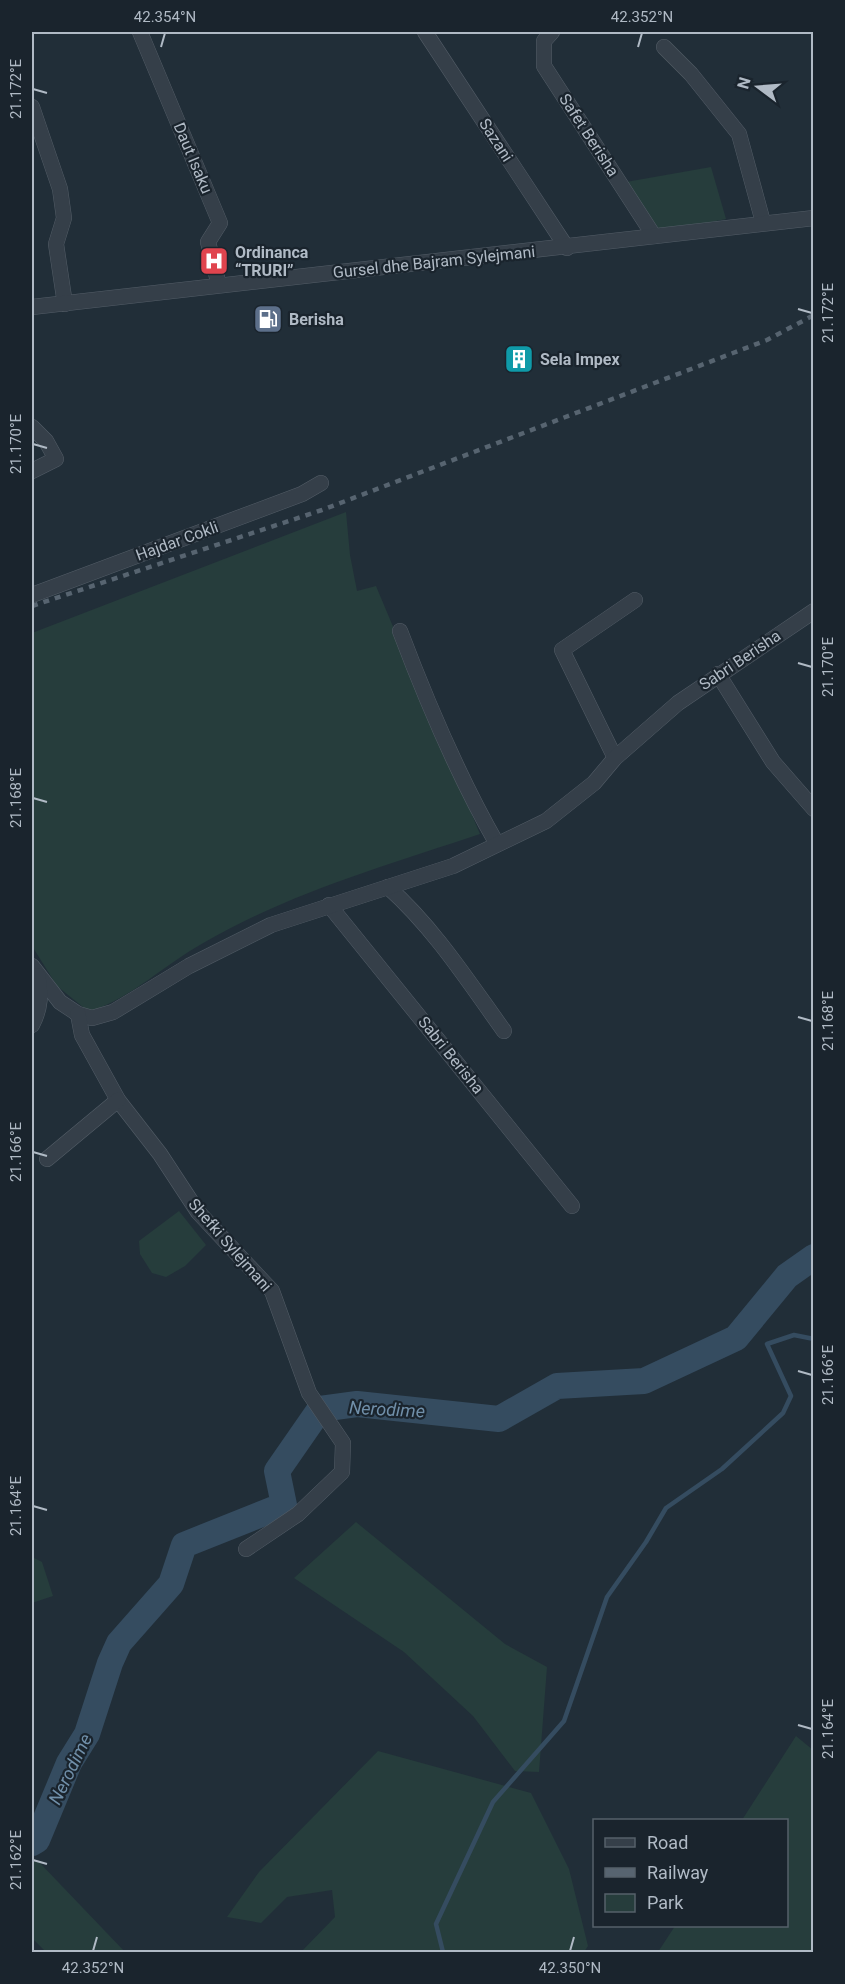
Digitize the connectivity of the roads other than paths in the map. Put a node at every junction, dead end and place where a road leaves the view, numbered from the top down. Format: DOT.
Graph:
graph roads {
  1 [pos="140,32"];
  2 [pos="425,32"];
  3 [pos="552,32"];
  4 [pos="664,47"];
  5 [pos="32,107"];
  6 [pos="813,218"];
  7 [pos="764,222"];
  8 [pos="654,236"];
  9 [pos="567,248"];
  10 [pos="219,285"];
  11 [pos="65,304"];
  12 [pos="32,307"];
  13 [pos="32,427"];
  14 [pos="32,471"];
  15 [pos="321,483"];
  16 [pos="32,595"];
  17 [pos="635,600"];
  18 [pos="813,611"];
  19 [pos="400,631"];
  20 [pos="718,674"];
  21 [pos="615,758"];
  22 [pos="813,809"];
  23 [pos="497,844"];
  24 [pos="388,887"];
  25 [pos="329,905"];
  26 [pos="35,971"];
  27 [pos="60,1002"];
  28 [pos="78,1014"];
  29 [pos="33,1022"];
  30 [pos="504,1031"];
  31 [pos="118,1100"];
  32 [pos="47,1159"];
  33 [pos="572,1206"];
  34 [pos="246,1549"];
  1 -- 10 [label="street, Daut Isaku"];
  2 -- 9 [label="street, Sazani"];
  3 -- 8 [label="street, Safet Berisha"];
  4 -- 7 [label="street"];
  5 -- 11 [label="street"];
  6 -- 7 [label="street, Gursel dhe Bajram Sylejmani"];
  7 -- 8 [label="street, Gursel dhe Bajram Sylejmani"];
  8 -- 9 [label="street, Gursel dhe Bajram Sylejmani"];
  9 -- 10 [label="street, Gursel dhe Bajram Sylejmani"];
  10 -- 11 [label="street, Gursel dhe Bajram Sylejmani"];
  11 -- 12 [label="street, Gursel dhe Bajram Sylejmani"];
  13 -- 14 [label="street"];
  15 -- 16 [label="street, Hajdar Cokli"];
  17 -- 21 [label="street"];
  18 -- 20 [label="street, Sabri Berisha"];
  19 -- 23 [label="street"];
  20 -- 21 [label="street, Sabri Berisha"];
  20 -- 22 [label="street"];
  21 -- 23 [label="street, Sabri Berisha"];
  23 -- 24 [label="street, Sabri Berisha"];
  24 -- 25 [label="street, Sabri Berisha"];
  24 -- 30 [label="street"];
  25 -- 28 [label="street, Sabri Berisha"];
  25 -- 33 [label="street, Sabri Berisha"];
  26 -- 27 [label="street"];
  26 -- 29 [label="street"];
  27 -- 28 [label="street"];
  27 -- 29 [label="street"];
  28 -- 31 [label="street, Shefki Sylejmani"];
  31 -- 32 [label="street"];
  31 -- 34 [label="street, Shefki Sylejmani"];
}
